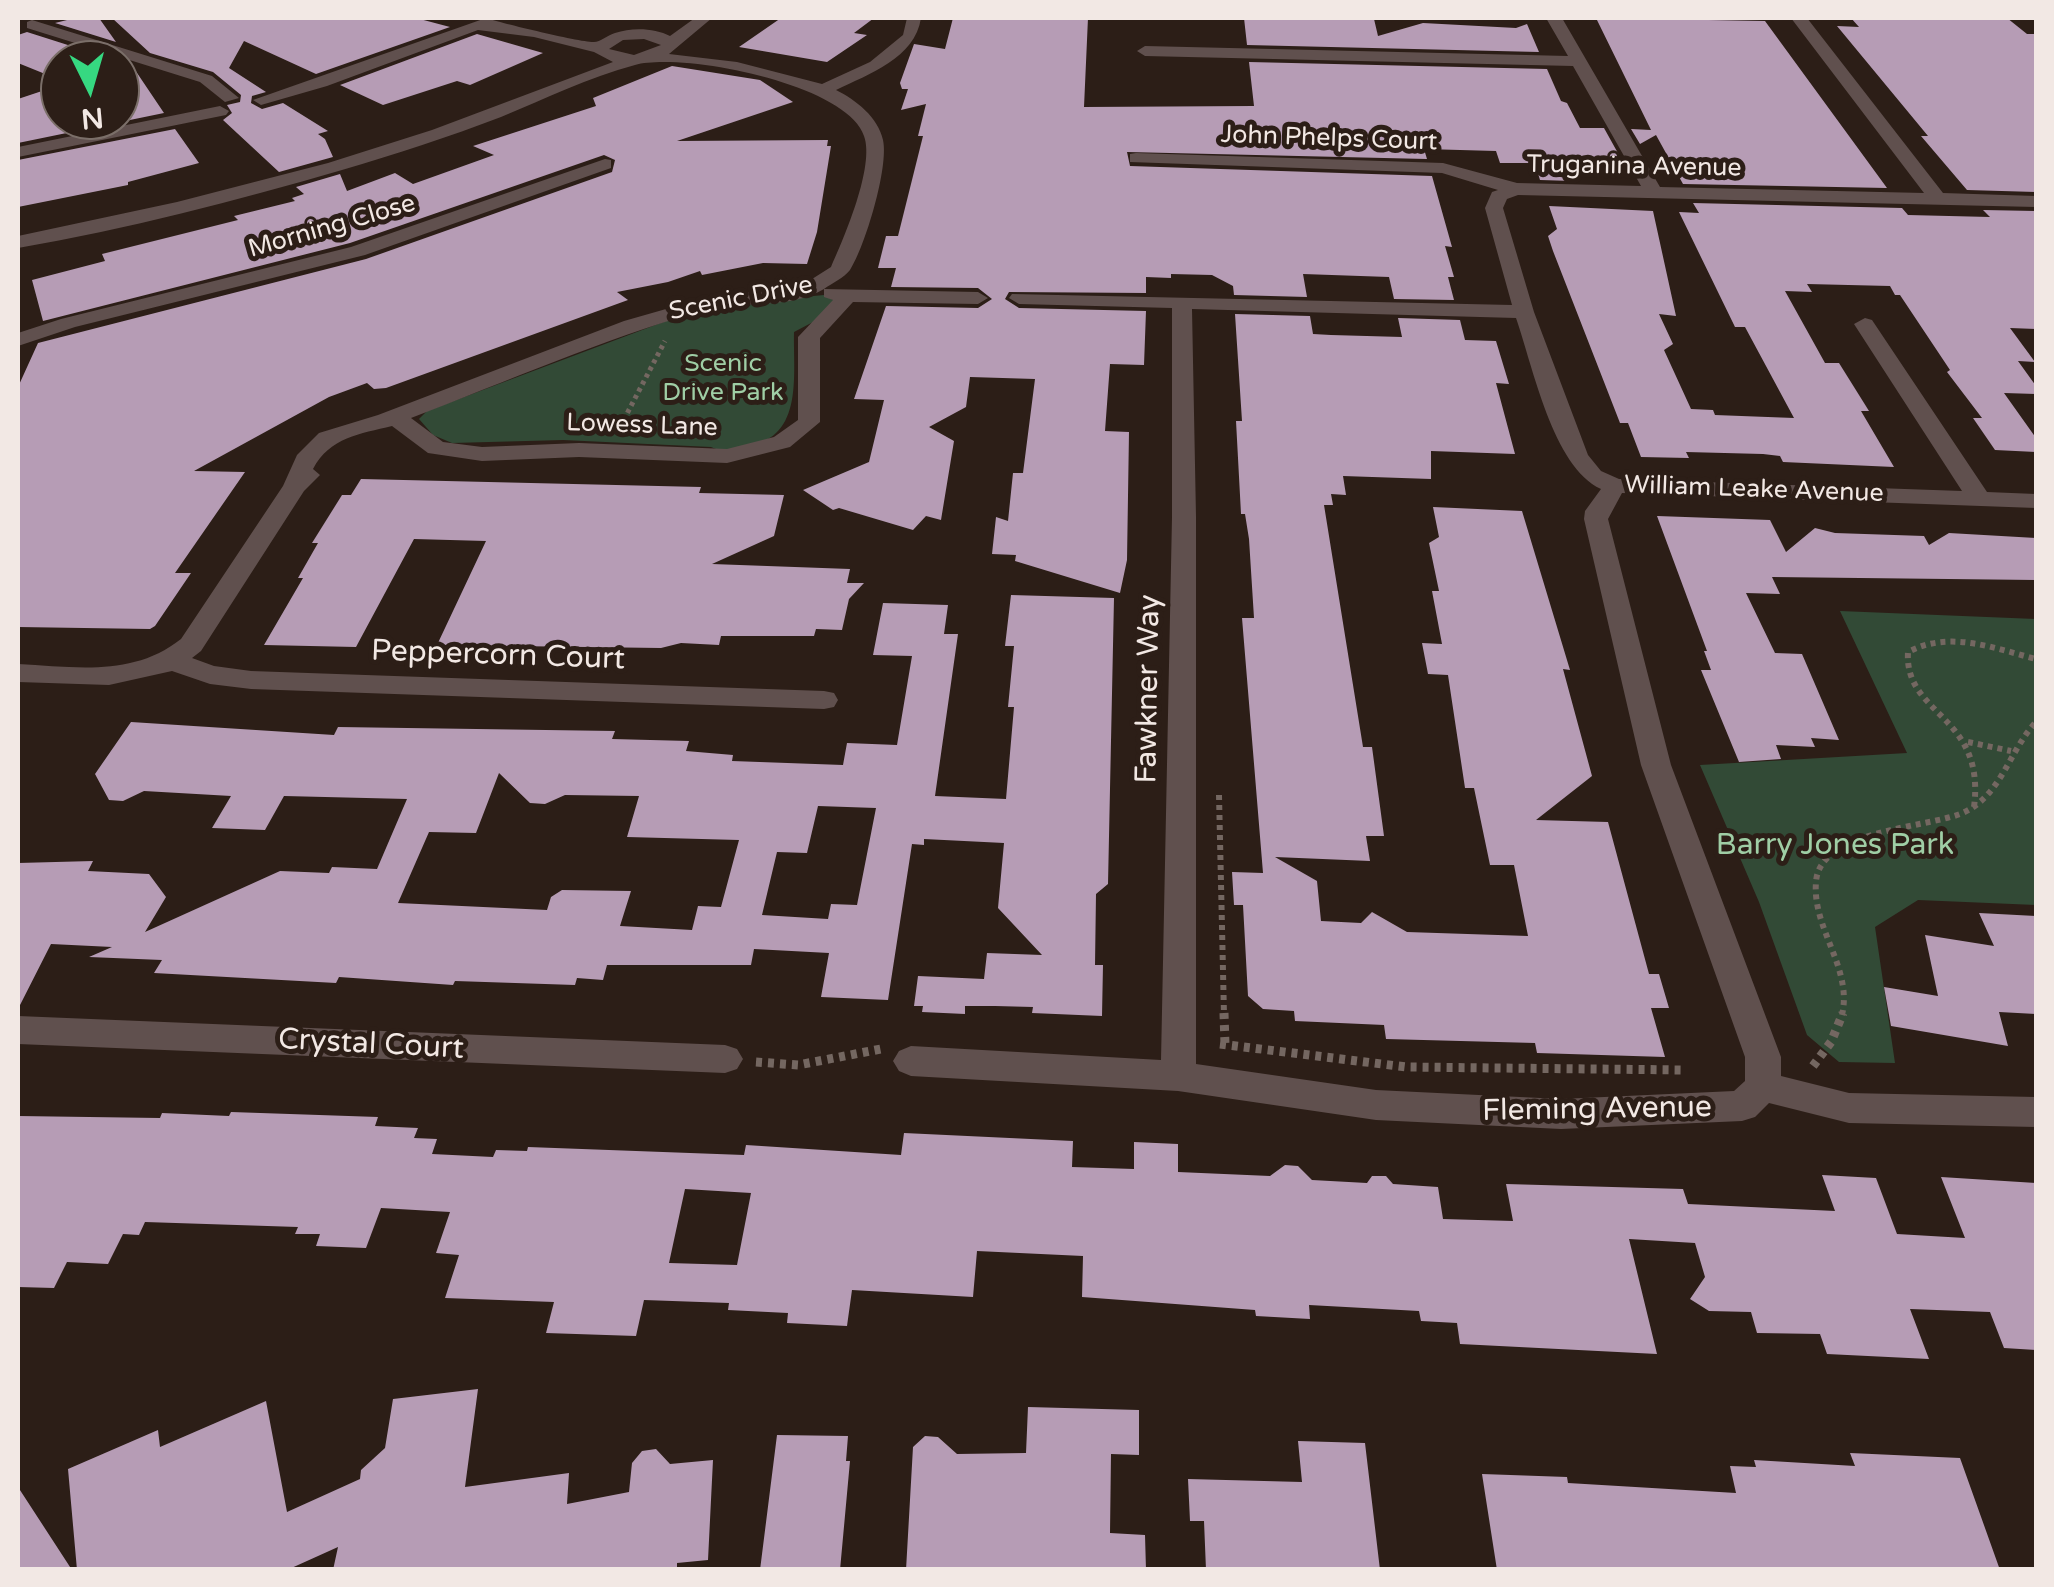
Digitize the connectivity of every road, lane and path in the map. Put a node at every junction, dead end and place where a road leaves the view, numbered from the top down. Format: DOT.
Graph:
graph roads {
  1 [pos="514,18"];
  2 [pos="548,18"];
  3 [pos="668,18"];
  4 [pos="705,18"];
  5 [pos="914,18"];
  6 [pos="1554,18"];
  7 [pos="1798,18"];
  8 [pos="480,22"];
  9 [pos="31,23"];
  10 [pos="587,28"];
  11 [pos="534,32"];
  12 [pos="627,35"];
  13 [pos="670,47"];
  14 [pos="601,50"];
  15 [pos="1145,51"];
  16 [pos="641,58"];
  17 [pos="705,61"];
  18 [pos="1577,62"];
  19 [pos="823,90"];
  20 [pos="226,104"];
  21 [pos="18,152"];
  22 [pos="1136,158"];
  23 [pos="605,164"];
  24 [pos="1516,189"];
  25 [pos="1653,192"];
  26 [pos="1938,199"];
  27 [pos="2036,201"];
  28 [pos="18,225"];
  29 [pos="18,242"];
  30 [pos="819,286"];
  31 [pos="848,296"];
  32 [pos="978,298"];
  33 [pos="1019,298"];
  34 [pos="1182,303"];
  35 [pos="682,308"];
  36 [pos="1524,312"];
  37 [pos="68,323"];
  38 [pos="1865,324"];
  39 [pos="18,328"];
  40 [pos="18,340"];
  41 [pos="390,419"];
  42 [pos="607,451"];
  43 [pos="1615,486"];
  44 [pos="1979,498"];
  45 [pos="2036,501"];
  46 [pos="2036,659"];
  47 [pos="172,660"];
  48 [pos="18,674"];
  49 [pos="824,700"];
  50 [pos="2036,722"];
  51 [pos="1967,742"];
  52 [pos="2011,751"];
  53 [pos="1974,807"];
  54 [pos="18,1030"];
  55 [pos="1179,1040"];
  56 [pos="899,1055"];
  57 [pos="724,1059"];
  58 [pos="1705,1070"];
  59 [pos="1178,1076"];
  60 [pos="1764,1079"];
  61 [pos="2036,1112"];
  1 -- 8 [label="street"];
  2 -- 11 [label="street"];
  3 -- 12 [label="street"];
  4 -- 13 [label="street"];
  5 -- 19 [label="street"];
  6 -- 18 [label="street"];
  7 -- 26 [label="street"];
  8 -- 11 [label="street"];
  8 -- 20 [label="street"];
  9 -- 20 [label="street"];
  10 -- 12 [label="street, Scenic Drive"];
  11 -- 14 [label="street"];
  12 -- 13 [label="street, Scenic Drive"];
  12 -- 14 [label="street"];
  13 -- 16 [label="street"];
  13 -- 17 [label="street, Scenic Drive"];
  14 -- 16 [label="street"];
  14 -- 28 [label="street"];
  15 -- 18 [label="street"];
  16 -- 17 [label="street, Scenic Drive"];
  16 -- 29 [label="street"];
  17 -- 19 [label="street, Scenic Drive"];
  18 -- 25 [label="street"];
  19 -- 30 [label="street, Scenic Drive"];
  20 -- 21 [label="street"];
  22 -- 24 [label="street, John Phelps Court"];
  23 -- 37 [label="street, Morning Close"];
  24 -- 25 [label="street, Truganina Avenue"];
  24 -- 36 [label="street, Truganina Avenue"];
  25 -- 26 [label="street, Truganina Avenue"];
  26 -- 27 [label="street, Truganina Avenue"];
  30 -- 31 [label="street"];
  30 -- 35 [label="street, Scenic Drive"];
  31 -- 32 [label="street"];
  31 -- 42 [label="street, Lowess Lane"];
  33 -- 34 [label="street"];
  34 -- 36 [label="street"];
  34 -- 55 [label="street, Fawkner Way"];
  35 -- 41 [label="street, Scenic Drive"];
  35 -- 42 [label="path"];
  36 -- 43 [label="street, William Leake Avenue"];
  37 -- 39 [label="street, Morning Close"];
  37 -- 40 [label="street, Morning Close"];
  38 -- 44 [label="street"];
  41 -- 42 [label="street, Lowess Lane"];
  41 -- 47 [label="street, Scenic Drive"];
  43 -- 44 [label="street, William Leake Avenue"];
  43 -- 60 [label="street"];
  44 -- 45 [label="street, William Leake Avenue"];
  46 -- 51 [label="path"];
  47 -- 48 [label="street"];
  47 -- 49 [label="street, Peppercorn Court"];
  50 -- 52 [label="path"];
  51 -- 52 [label="path"];
  51 -- 53 [label="path"];
  52 -- 53 [label="path"];
  53 -- 60 [label="path"];
  54 -- 57 [label="street, Crystal Court"];
  55 -- 58 [label="path"];
  55 -- 59 [label="street, Fawkner Way"];
  56 -- 57 [label="path"];
  56 -- 59 [label="street, Fleming Avenue"];
  59 -- 60 [label="street, Fleming Avenue"];
  60 -- 61 [label="street"];
}
